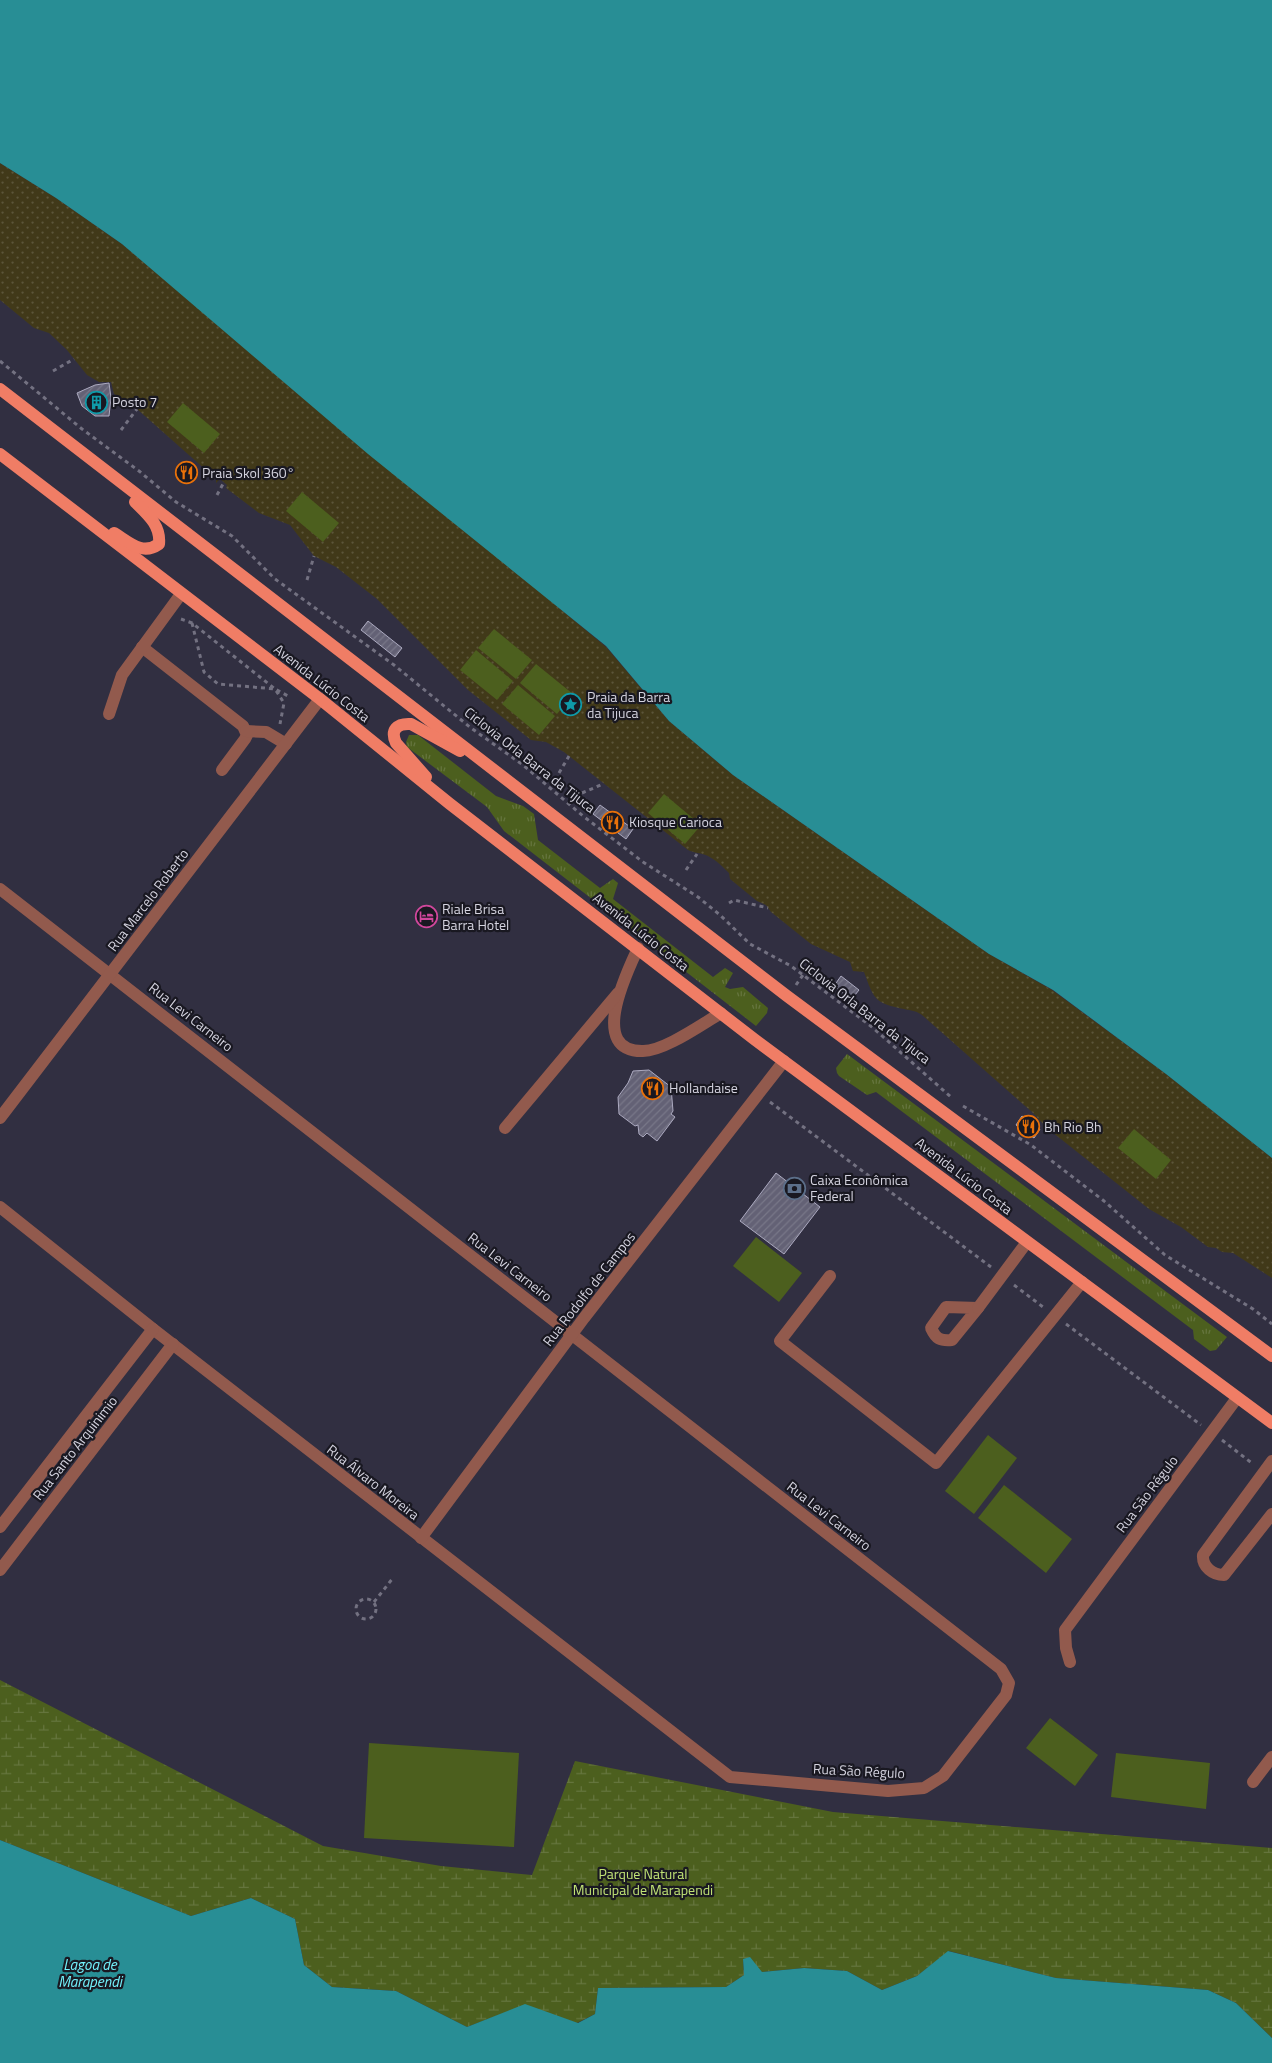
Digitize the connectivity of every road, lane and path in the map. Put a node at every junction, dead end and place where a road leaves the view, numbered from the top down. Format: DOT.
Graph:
graph roads {
  1 [pos="74,359"];
  2 [pos="0,361"];
  3 [pos="53,371"];
  4 [pos="0,389"];
  5 [pos="137,410"];
  6 [pos="121,430"];
  7 [pos="0,454"];
  8 [pos="111,476"];
  9 [pos="224,482"];
  10 [pos="217,495"];
  11 [pos="79,514"];
  12 [pos="314,556"];
  13 [pos="307,580"];
  14 [pos="181,594"];
  15 [pos="162,620"];
  16 [pos="192,623"];
  17 [pos="142,647"];
  18 [pos="298,684"];
  19 [pos="276,689"];
  20 [pos="320,699"];
  21 [pos="109,714"];
  22 [pos="246,731"];
  23 [pos="273,735"];
  24 [pos="286,744"];
  25 [pos="569,756"];
  26 [pos="222,770"];
  27 [pos="497,772"];
  28 [pos="560,773"];
  29 [pos="604,784"];
  30 [pos="582,792"];
  31 [pos="450,804"];
  32 [pos="697,854"];
  33 [pos="686,870"];
  34 [pos="0,890"];
  35 [pos="729,903"];
  36 [pos="768,908"];
  37 [pos="638,948"];
  38 [pos="110,974"];
  39 [pos="618,993"];
  40 [pos="721,1013"];
  41 [pos="784,1061"];
  42 [pos="0,1118"];
  43 [pos="505,1128"];
  44 [pos="0,1207"];
  45 [pos="1027,1242"];
  46 [pos="830,1276"];
  47 [pos="1082,1282"];
  48 [pos="978,1308"];
  49 [pos="1272,1324"];
  50 [pos="153,1329"];
  51 [pos="572,1334"];
  52 [pos="173,1344"];
  53 [pos="1272,1356"];
  54 [pos="1237,1398"];
  55 [pos="1272,1423"];
  56 [pos="1272,1461"];
  57 [pos="1272,1514"];
  58 [pos="0,1527"];
  59 [pos="421,1538"];
  60 [pos="0,1570"];
  61 [pos="393,1578"];
  62 [pos="374,1602"];
  63 [pos="1070,1662"];
  64 [pos="1001,1668"];
  65 [pos="1272,1757"];
  66 [pos="730,1777"];
  67 [pos="1253,1782"];
  1 -- 3 [label="path"];
  2 -- 49 [label="path, Ciclovia Orla Barra da Tijuca"];
  4 -- 8 [label="main road"];
  5 -- 6 [label="path"];
  7 -- 11 [label="main road, Avenida Lúcio Costa"];
  8 -- 11 [label="main road"];
  8 -- 27 [label="main road"];
  9 -- 10 [label="path"];
  11 -- 14 [label="main road, Avenida Lúcio Costa"];
  12 -- 13 [label="path"];
  14 -- 15 [label="street"];
  14 -- 18 [label="main road, Avenida Lúcio Costa"];
  15 -- 16 [label="path"];
  15 -- 17 [label="street"];
  16 -- 19 [label="path"];
  16 -- 19 [label="path"];
  17 -- 21 [label="street"];
  17 -- 22 [label="street"];
  18 -- 19 [label="path"];
  18 -- 20 [label="main road, Avenida Lúcio Costa"];
  19 -- 23 [label="path"];
  20 -- 24 [label="street, Rua Marcelo Roberto"];
  20 -- 31 [label="main road, Avenida Lúcio Costa"];
  22 -- 23 [label="street"];
  22 -- 26 [label="street"];
  23 -- 24 [label="street"];
  24 -- 38 [label="street, Rua Marcelo Roberto"];
  25 -- 28 [label="path"];
  27 -- 31 [label="main road"];
  27 -- 53 [label="main road"];
  29 -- 30 [label="path"];
  31 -- 37 [label="main road, Avenida Lúcio Costa"];
  32 -- 33 [label="path"];
  34 -- 38 [label="street, Rua Levi Carneiro"];
  35 -- 36 [label="path"];
  37 -- 39 [label="street"];
  37 -- 40 [label="main road, Avenida Lúcio Costa"];
  38 -- 42 [label="street, Rua Marcelo Roberto"];
  38 -- 51 [label="street, Rua Levi Carneiro"];
  39 -- 40 [label="street"];
  39 -- 43 [label="street"];
  40 -- 41 [label="main road, Avenida Lúcio Costa"];
  41 -- 45 [label="main road, Avenida Lúcio Costa"];
  41 -- 51 [label="street, Rua Rodolfo de Campos"];
  44 -- 50 [label="street, Rua Álvaro Moreira"];
  45 -- 47 [label="main road, Avenida Lúcio Costa"];
  45 -- 48 [label="street"];
  46 -- 47 [label="street"];
  47 -- 54 [label="main road, Avenida Lúcio Costa"];
  50 -- 52 [label="street, Rua Álvaro Moreira"];
  50 -- 58 [label="street, Rua Santo Arquinimio"];
  51 -- 59 [label="street, Rua Rodolfo de Campos"];
  51 -- 64 [label="street, Rua Levi Carneiro"];
  52 -- 59 [label="street, Rua Álvaro Moreira"];
  52 -- 60 [label="street, Rua Santo Arquinimio"];
  54 -- 55 [label="main road, Avenida Lúcio Costa"];
  54 -- 63 [label="street, Rua São Régulo"];
  56 -- 57 [label="street"];
  59 -- 66 [label="street, Rua Álvaro Moreira"];
  61 -- 62 [label="path"];
  62 -- 62 [label="path"];
  64 -- 66 [label="street, Rua São Régulo"];
  65 -- 67 [label="street"];
}
